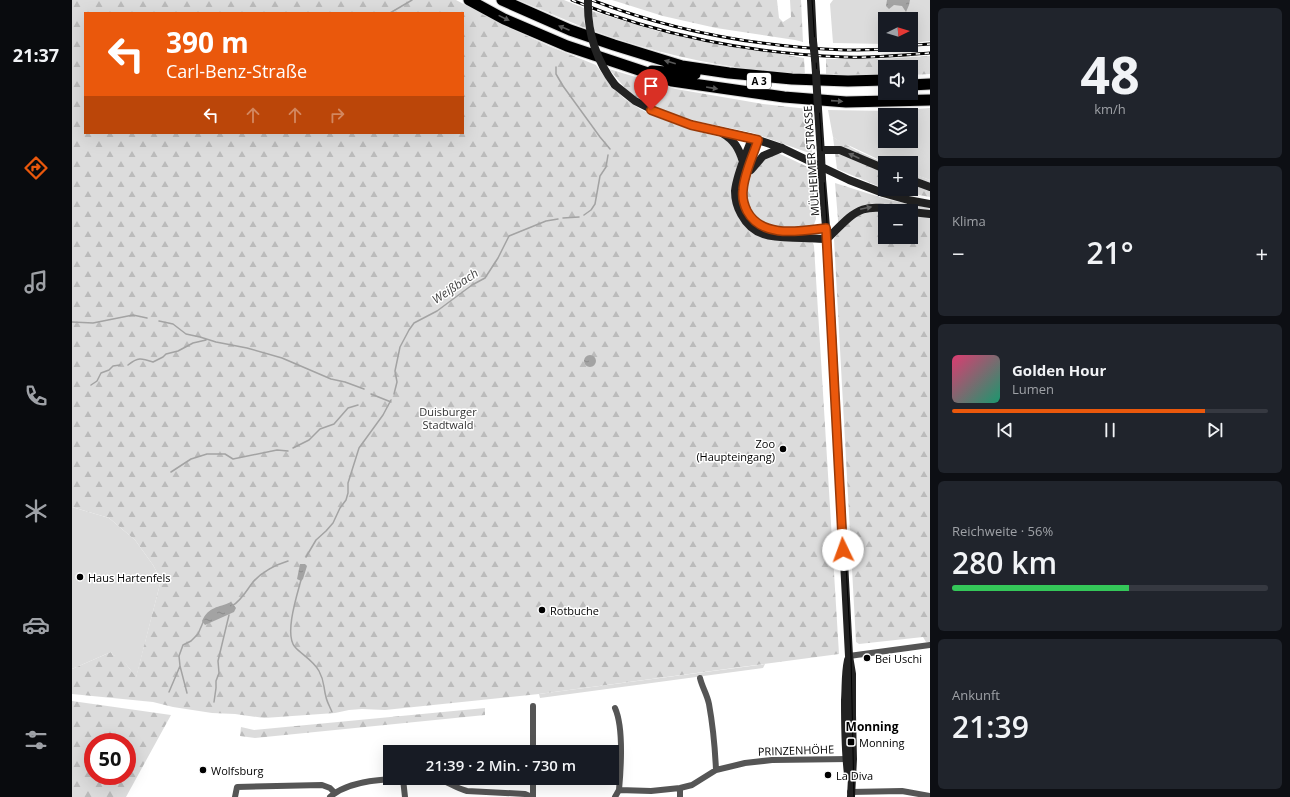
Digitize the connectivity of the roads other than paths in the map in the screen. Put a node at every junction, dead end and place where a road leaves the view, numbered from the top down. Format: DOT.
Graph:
graph roads {
  1 [pos="469,0"];
  2 [pos="502,0"];
  3 [pos="588,0"];
  4 [pos="811,0"];
  5 [pos="634,69"];
  6 [pos="930,78"];
  7 [pos="918,79"];
  8 [pos="878,80"];
  9 [pos="930,84"];
  10 [pos="918,85"];
  11 [pos="878,87"];
  12 [pos="930,100"];
  13 [pos="719,132"];
  14 [pos="755,139"];
  15 [pos="782,148"];
  16 [pos="821,153"];
  17 [pos="743,162"];
  18 [pos="878,166"];
  19 [pos="746,177"];
  20 [pos="918,183"];
  21 [pos="930,187"];
  22 [pos="930,204"];
  23 [pos="878,207"];
  24 [pos="918,213"];
  25 [pos="930,214"];
  26 [pos="826,228"];
  27 [pos="827,239"];
  28 [pos="930,645"];
  29 [pos="849,656"];
  30 [pos="700,678"];
  31 [pos="533,706"];
  32 [pos="615,708"];
  33 [pos="533,745"];
  34 [pos="850,759"];
  35 [pos="716,770"];
  36 [pos="383,781"];
  37 [pos="404,785"];
  38 [pos="451,785"];
  39 [pos="533,785"];
  40 [pos="680,788"];
  41 [pos="619,790"];
  42 [pos="850,794"];
  43 [pos="332,795"];
  44 [pos="930,796"];
  45 [pos="235,797"];
  46 [pos="405,797"];
  47 [pos="533,797"];
  48 [pos="615,797"];
  49 [pos="680,797"];
  1 -- 5 [label="highway, A 3, one-way"];
  8 -- 2 [label="highway, A 3, one-way"];
  3 -- 13 [label="main road, bridge"];
  4 -- 16 [label="main road, MÜLHEIMER STRASSE, bridge"];
  5 -- 11 [label="highway, A 3"];
  5 -- 12 [label="highway, one-way"];
  6 -- 7 [label="highway"];
  9 -- 10 [label="highway"];
  13 -- 14 [label="main road"];
  13 -- 17 [label="main road"];
  14 -- 15 [label="main road"];
  14 -- 17 [label="main road"];
  14 -- 19 [label="main road"];
  15 -- 19 [label="main road"];
  15 -- 22 [label="main road"];
  18 -- 16 [label="main road, one-way"];
  16 -- 26 [label="main road, MÜLHEIMER STRASSE, bridge"];
  17 -- 27 [label="main road"];
  19 -- 26 [label="main road"];
  20 -- 21 [label="main road"];
  27 -- 23 [label="main road, one-way"];
  24 -- 25 [label="main road"];
  26 -- 27 [label="main road, MÜLHEIMER STRASSE"];
  27 -- 29 [label="main road, MÜLHEIMER STRASSE"];
  28 -- 29 [label="street"];
  29 -- 34 [label="main road, MÜLHEIMER STRASSE"];
  30 -- 35 [label="street"];
  31 -- 33 [label="street"];
  32 -- 41 [label="street"];
  34 -- 35 [label="street, PRINZENHÖHE"];
  34 -- 42 [label="main road, MÜLHEIMER STRASSE"];
  35 -- 40 [label="street, PRINZENHÖHE"];
  36 -- 43 [label="street"];
  37 -- 46 [label="street"];
  38 -- 47 [label="street"];
  39 -- 47 [label="street"];
  40 -- 41 [label="street, PRINZENHÖHE"];
  40 -- 49 [label="street"];
  41 -- 48 [label="street"];
  42 -- 44 [label="street"];
  43 -- 45 [label="street"];
}
